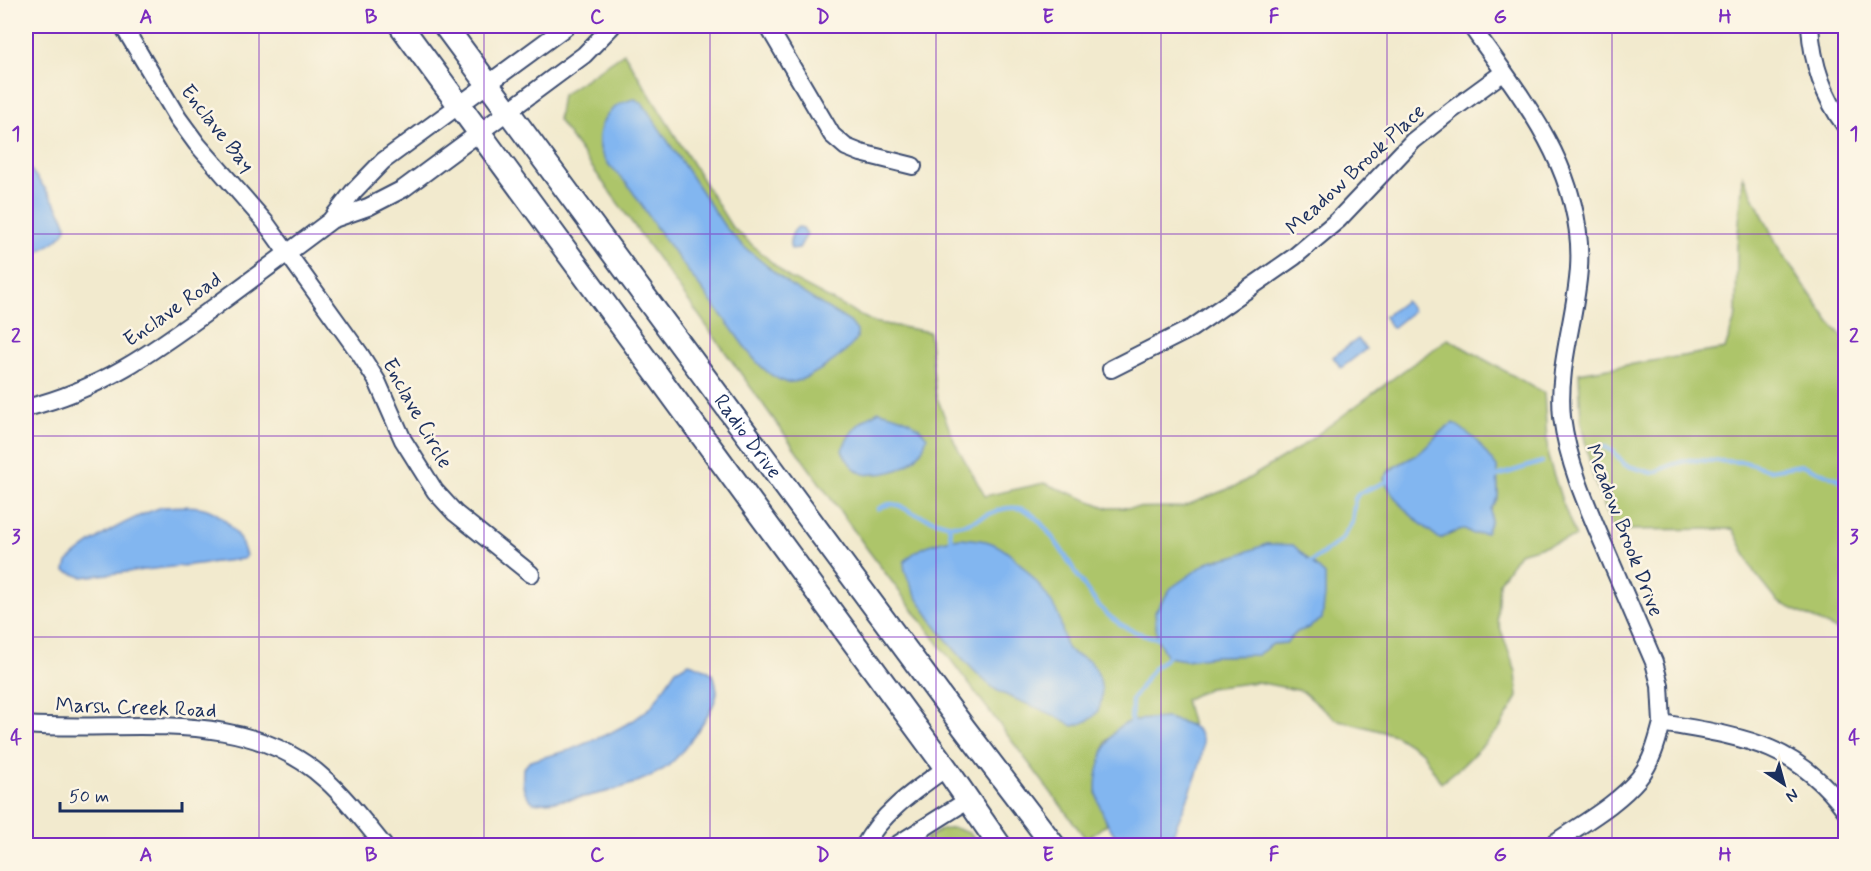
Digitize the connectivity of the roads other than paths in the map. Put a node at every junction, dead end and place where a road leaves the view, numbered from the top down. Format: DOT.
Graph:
graph roads {
  1 [pos="123,26"];
  2 [pos="401,26"];
  3 [pos="445,26"];
  4 [pos="567,26"];
  5 [pos="612,26"];
  6 [pos="768,26"];
  7 [pos="1471,26"];
  8 [pos="1810,26"];
  9 [pos="1504,72"];
  10 [pos="487,83"];
  11 [pos="459,104"];
  12 [pos="508,112"];
  13 [pos="1845,127"];
  14 [pos="479,132"];
  15 [pos="913,166"];
  16 [pos="330,220"];
  17 [pos="287,253"];
  18 [pos="1111,369"];
  19 [pos="26,408"];
  20 [pos="531,574"];
  21 [pos="1662,723"];
  22 [pos="26,725"];
  23 [pos="946,768"];
  24 [pos="968,800"];
  25 [pos="1845,811"];
  26 [pos="384,846"];
  27 [pos="864,846"];
  28 [pos="895,846"];
  29 [pos="1000,846"];
  30 [pos="1054,846"];
  31 [pos="1550,846"];
  1 -- 17 [label="street, Enclave Bay"];
  2 -- 11 [label="main road, Radio Drive"];
  3 -- 10 [label="main road, Radio Drive"];
  4 -- 10 [label="street, Enclave Road"];
  5 -- 12 [label="street, Enclave Road"];
  6 -- 15 [label="street"];
  7 -- 9 [label="street, Meadow Brook Drive"];
  8 -- 13 [label="street"];
  9 -- 18 [label="street, Meadow Brook Place"];
  9 -- 21 [label="street, Meadow Brook Drive"];
  10 -- 11 [label="street, Enclave Road"];
  10 -- 12 [label="main road, Radio Drive"];
  11 -- 14 [label="main road, Radio Drive"];
  11 -- 16 [label="street, Enclave Road"];
  12 -- 14 [label="street, Enclave Road"];
  12 -- 30 [label="main road, Radio Drive"];
  14 -- 16 [label="street, Enclave Road"];
  14 -- 23 [label="main road, Radio Drive"];
  16 -- 17 [label="street, Enclave Road"];
  17 -- 19 [label="street, Enclave Road"];
  17 -- 20 [label="street, Enclave Circle"];
  21 -- 25 [label="street"];
  21 -- 31 [label="street"];
  22 -- 26 [label="street, Marsh Creek Road"];
  23 -- 24 [label="main road, Radio Drive"];
  23 -- 27 [label="street"];
  24 -- 28 [label="street"];
  24 -- 29 [label="main road, Radio Drive"];
}
